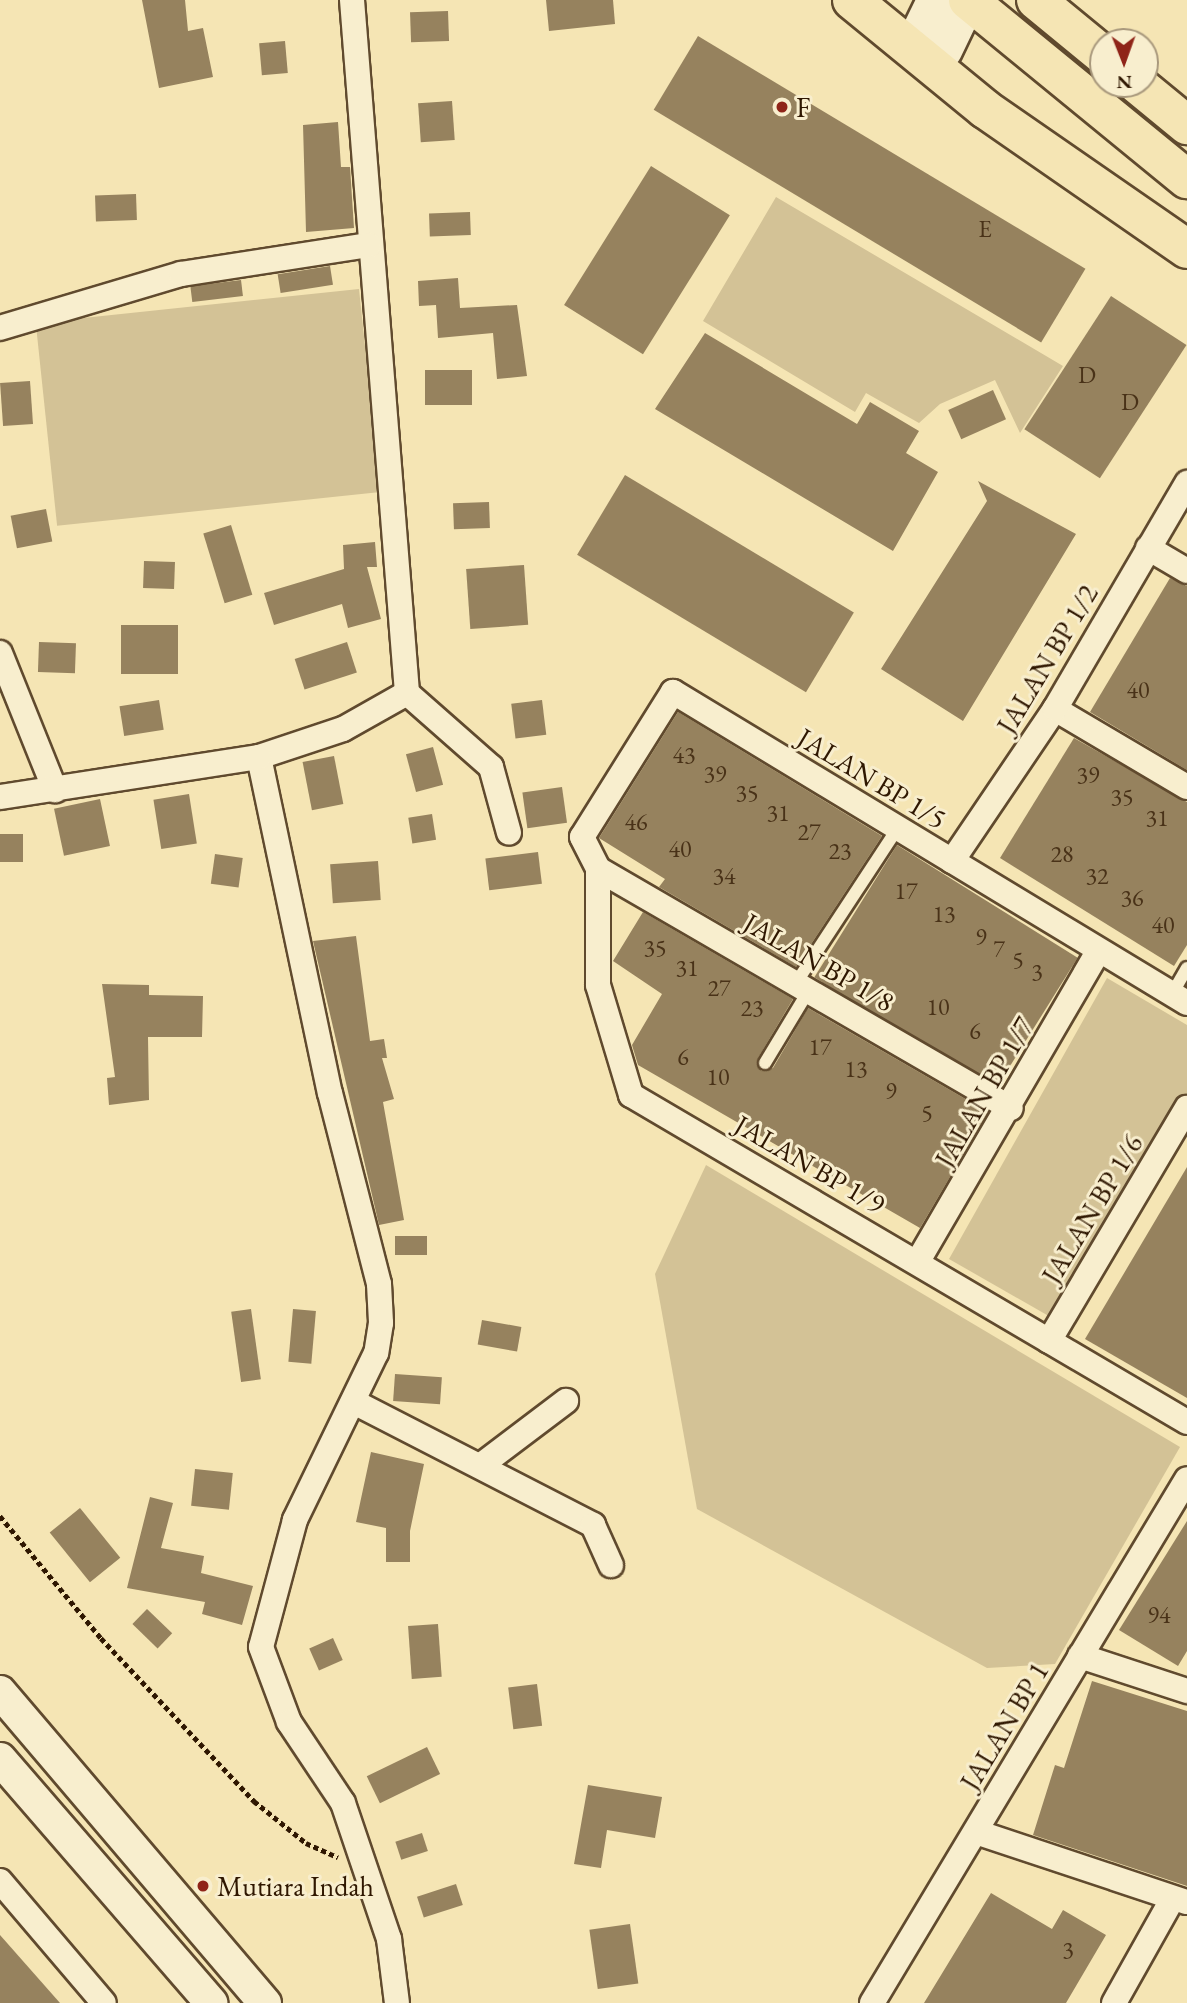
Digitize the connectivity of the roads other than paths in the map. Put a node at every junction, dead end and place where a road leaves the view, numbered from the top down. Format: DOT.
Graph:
graph roads {
  1 [pos="352,0"];
  2 [pos="852,0"];
  3 [pos="884,0"];
  4 [pos="968,0"];
  5 [pos="1049,6"];
  6 [pos="932,27"];
  7 [pos="1089,42"];
  8 [pos="1154,98"];
  9 [pos="1187,125"];
  10 [pos="1187,179"];
  11 [pos="369,245"];
  12 [pos="1187,248"];
  13 [pos="0,328"];
  14 [pos="1187,483"];
  15 [pos="1148,548"];
  16 [pos="1187,571"];
  17 [pos="0,653"];
  18 [pos="407,693"];
  19 [pos="1055,709"];
  20 [pos="259,757"];
  21 [pos="1187,787"];
  22 [pos="55,790"];
  23 [pos="0,797"];
  24 [pos="898,828"];
  25 [pos="509,833"];
  26 [pos="582,837"];
  27 [pos="952,861"];
  28 [pos="597,869"];
  29 [pos="1098,952"];
  30 [pos="1187,968"];
  31 [pos="803,987"];
  32 [pos="1179,998"];
  33 [pos="765,1063"];
  34 [pos="1011,1108"];
  35 [pos="1187,1108"];
  36 [pos="918,1261"];
  37 [pos="1048,1341"];
  38 [pos="566,1401"];
  39 [pos="354,1402"];
  40 [pos="1187,1422"];
  41 [pos="480,1465"];
  42 [pos="1187,1479"];
  43 [pos="611,1565"];
  44 [pos="1080,1656"];
  45 [pos="1187,1691"];
  46 [pos="0,1692"];
  47 [pos="0,1759"];
  48 [pos="976,1832"];
  49 [pos="0,1881"];
  50 [pos="1180,1900"];
  51 [pos="104,2003"];
  52 [pos="211,2003"];
  53 [pos="265,2003"];
  54 [pos="397,2003"];
  55 [pos="872,2003"];
  56 [pos="1114,2003"];
  1 -- 11 [label="street"];
  2 -- 12 [label="highway"];
  3 -- 6 [label="highway"];
  4 -- 6 [label="main road"];
  4 -- 10 [label="highway"];
  5 -- 7 [label="highway"];
  6 -- 12 [label="highway"];
  8 -- 9 [label="highway"];
  11 -- 13 [label="street"];
  11 -- 18 [label="street"];
  14 -- 15 [label="street, JALAN BP 1/2"];
  15 -- 16 [label="street"];
  15 -- 19 [label="street, JALAN BP 1/2"];
  17 -- 22 [label="street"];
  18 -- 20 [label="street"];
  18 -- 25 [label="street"];
  19 -- 21 [label="street"];
  19 -- 27 [label="street, JALAN BP 1/2"];
  20 -- 22 [label="street"];
  20 -- 39 [label="street"];
  22 -- 23 [label="street"];
  24 -- 26 [label="street, JALAN BP 1/5"];
  24 -- 27 [label="street, JALAN BP 1/5"];
  24 -- 31 [label="lane"];
  26 -- 28 [label="street, JALAN BP 1/9"];
  27 -- 29 [label="street, JALAN BP 1/5"];
  28 -- 31 [label="street, JALAN BP 1/8"];
  28 -- 36 [label="street, JALAN BP 1/9"];
  29 -- 32 [label="street, JALAN BP 1/5"];
  29 -- 34 [label="street, JALAN BP 1/7"];
  30 -- 32 [label="lane"];
  31 -- 33 [label="lane"];
  31 -- 34 [label="street, JALAN BP 1/8"];
  34 -- 36 [label="street, JALAN BP 1/7"];
  35 -- 37 [label="street, JALAN BP 1/6"];
  36 -- 37 [label="street, JALAN BP 1/9"];
  37 -- 40 [label="street, JALAN BP 1/9"];
  38 -- 41 [label="street"];
  39 -- 41 [label="street"];
  39 -- 54 [label="street"];
  41 -- 43 [label="street"];
  42 -- 44 [label="street, JALAN BP 1"];
  44 -- 45 [label="street"];
  44 -- 48 [label="street, JALAN BP 1"];
  46 -- 53 [label="street"];
  47 -- 52 [label="street"];
  48 -- 50 [label="street"];
  48 -- 55 [label="street, JALAN BP 1"];
  49 -- 51 [label="street"];
  50 -- 56 [label="street"];
}
